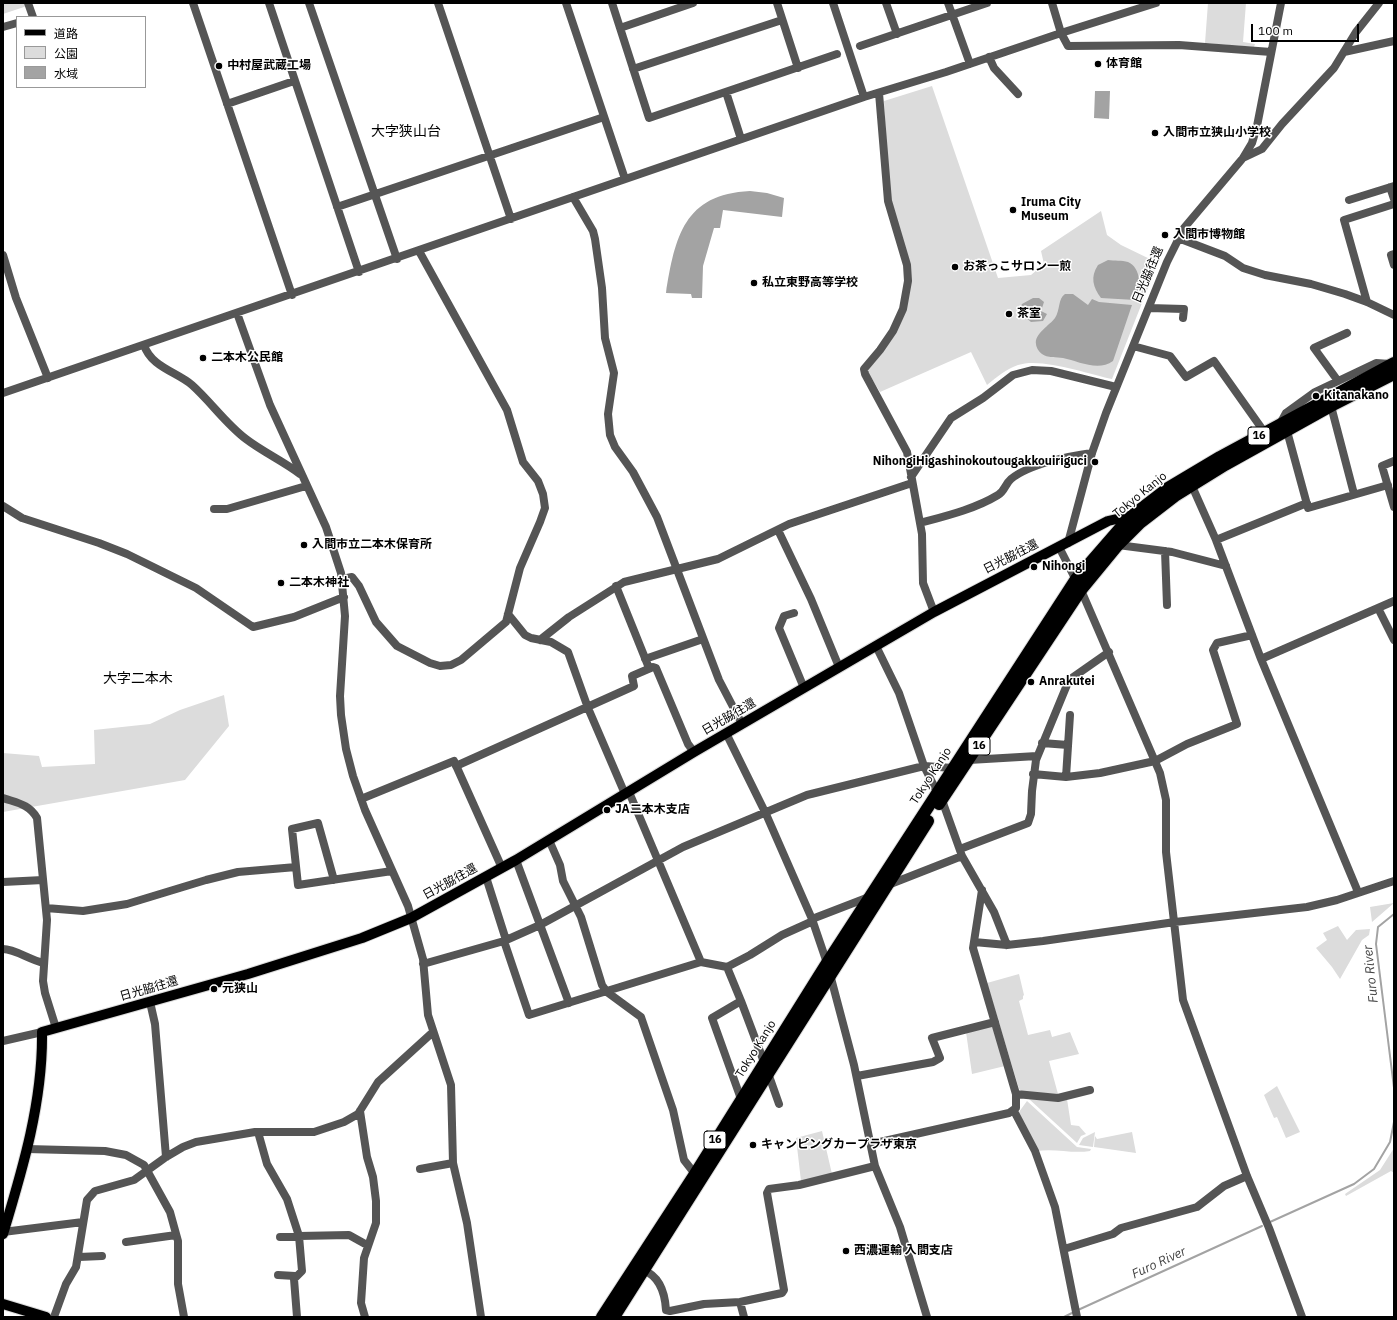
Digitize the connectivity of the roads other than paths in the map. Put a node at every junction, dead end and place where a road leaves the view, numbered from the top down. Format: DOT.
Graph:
graph roads {
  1 [pos="28,3"];
  2 [pos="193,3"];
  3 [pos="268,3"];
  4 [pos="310,3"];
  5 [pos="438,3"];
  6 [pos="566,3"];
  7 [pos="612,3"];
  8 [pos="693,3"];
  9 [pos="777,3"];
  10 [pos="833,3"];
  11 [pos="886,3"];
  12 [pos="948,3"];
  13 [pos="988,3"];
  14 [pos="1052,3"];
  15 [pos="1156,3"];
  16 [pos="1281,3"];
  17 [pos="1379,3"];
  18 [pos="952,15"];
  19 [pos="33,16"];
  20 [pos="782,20"];
  21 [pos="16,22"];
  22 [pos="3,27"];
  23 [pos="620,28"];
  24 [pos="1061,33"];
  25 [pos="897,34"];
  26 [pos="1394,41"];
  27 [pos="860,46"];
  28 [pos="1271,52"];
  29 [pos="1344,52"];
  30 [pos="837,54"];
  31 [pos="989,57"];
  32 [pos="970,64"];
  33 [pos="798,68"];
  34 [pos="633,69"];
  35 [pos="294,81"];
  36 [pos="726,92"];
  37 [pos="879,93"];
  38 [pos="1018,94"];
  39 [pos="864,97"];
  40 [pos="227,104"];
  41 [pos="604,117"];
  42 [pos="741,139"];
  43 [pos="490,156"];
  44 [pos="1243,158"];
  45 [pos="625,179"];
  46 [pos="1392,186"];
  47 [pos="374,194"];
  48 [pos="573,197"];
  49 [pos="1394,199"];
  50 [pos="1349,200"];
  51 [pos="1394,204"];
  52 [pos="337,207"];
  53 [pos="511,219"];
  54 [pos="1178,238"];
  55 [pos="419,251"];
  56 [pos="1394,254"];
  57 [pos="3,258"];
  58 [pos="397,259"];
  59 [pos="1394,265"];
  60 [pos="359,272"];
  61 [pos="292,295"];
  62 [pos="1367,302"];
  63 [pos="1149,308"];
  64 [pos="237,313"];
  65 [pos="1394,315"];
  66 [pos="1183,318"];
  67 [pos="1347,333"];
  68 [pos="144,345"];
  69 [pos="1133,346"];
  70 [pos="1393,367"];
  71 [pos="48,378"];
  72 [pos="1338,381"];
  73 [pos="1116,387"];
  74 [pos="3,393"];
  75 [pos="1331,406"];
  76 [pos="1283,428"];
  77 [pos="1265,433"];
  78 [pos="1092,453"];
  79 [pos="1394,461"];
  80 [pos="302,476"];
  81 [pos="912,480"];
  82 [pos="1388,484"];
  83 [pos="306,486"];
  84 [pos="1192,486"];
  85 [pos="1354,494"];
  86 [pos="1307,503"];
  87 [pos="3,506"];
  88 [pos="1394,507"];
  89 [pos="214,509"];
  90 [pos="1135,520"];
  91 [pos="920,523"];
  92 [pos="778,530"];
  93 [pos="1216,540"];
  94 [pos="1064,545"];
  95 [pos="1118,545"];
  96 [pos="1166,551"];
  97 [pos="1226,566"];
  98 [pos="676,569"];
  99 [pos="342,579"];
  100 [pos="1076,579"];
  101 [pos="616,586"];
  102 [pos="1082,590"];
  103 [pos="344,596"];
  104 [pos="1394,601"];
  105 [pos="1167,605"];
  106 [pos="1378,608"];
  107 [pos="934,612"];
  108 [pos="794,613"];
  109 [pos="508,614"];
  110 [pos="1252,635"];
  111 [pos="540,640"];
  112 [pos="703,640"];
  113 [pos="1394,640"];
  114 [pos="876,646"];
  115 [pos="1109,652"];
  116 [pos="645,659"];
  117 [pos="1262,659"];
  118 [pos="839,667"];
  119 [pos="649,668"];
  120 [pos="804,688"];
  121 [pos="588,708"];
  122 [pos="1070,715"];
  123 [pos="742,724"];
  124 [pos="726,733"];
  125 [pos="1042,743"];
  126 [pos="1068,745"];
  127 [pos="694,752"];
  128 [pos="1037,756"];
  129 [pos="969,760"];
  130 [pos="1155,761"];
  131 [pos="456,766"];
  132 [pos="924,766"];
  133 [pos="953,768"];
  134 [pos="1033,774"];
  135 [pos="1066,777"];
  136 [pos="627,793"];
  137 [pos="940,796"];
  138 [pos="3,798"];
  139 [pos="361,799"];
  140 [pos="766,814"];
  141 [pos="549,840"];
  142 [pos="961,852"];
  143 [pos="516,860"];
  144 [pos="658,860"];
  145 [pos="296,867"];
  146 [pos="502,868"];
  147 [pos="392,871"];
  148 [pos="486,877"];
  149 [pos="43,880"];
  150 [pos="334,880"];
  151 [pos="1394,881"];
  152 [pos="3,882"];
  153 [pos="888,885"];
  154 [pos="982,890"];
  155 [pos="1358,892"];
  156 [pos="870,897"];
  157 [pos="576,906"];
  158 [pos="46,908"];
  159 [pos="411,918"];
  160 [pos="812,920"];
  161 [pos="1175,922"];
  162 [pos="540,925"];
  163 [pos="505,940"];
  164 [pos="974,942"];
  165 [pos="1007,945"];
  166 [pos="3,949"];
  167 [pos="701,962"];
  168 [pos="827,962"];
  169 [pos="44,963"];
  170 [pos="423,964"];
  171 [pos="727,967"];
  172 [pos="830,978"];
  173 [pos="607,992"];
  174 [pos="741,1001"];
  175 [pos="150,1002"];
  176 [pos="569,1003"];
  177 [pos="995,1022"];
  178 [pos="56,1028"];
  179 [pos="42,1032"];
  180 [pos="433,1032"];
  181 [pos="3,1041"];
  182 [pos="766,1067"];
  183 [pos="856,1076"];
  184 [pos="1090,1090"];
  185 [pos="1016,1094"];
  186 [pos="741,1099"];
  187 [pos="779,1104"];
  188 [pos="360,1111"];
  189 [pos="1014,1111"];
  190 [pos="258,1132"];
  191 [pos="871,1144"];
  192 [pos="26,1149"];
  193 [pos="166,1157"];
  194 [pos="453,1163"];
  195 [pos="875,1166"];
  196 [pos="420,1169"];
  197 [pos="147,1171"];
  198 [pos="695,1174"];
  199 [pos="1247,1176"];
  200 [pos="83,1222"];
  201 [pos="3,1233"];
  202 [pos="176,1235"];
  203 [pos="299,1236"];
  204 [pos="280,1238"];
  205 [pos="126,1242"];
  206 [pos="367,1245"];
  207 [pos="1064,1249"];
  208 [pos="102,1256"];
  209 [pos="79,1257"];
  210 [pos="643,1270"];
  211 [pos="278,1275"];
  212 [pos="295,1276"];
  213 [pos="740,1302"];
  214 [pos="3,1304"];
  215 [pos="1076,1313"];
  216 [pos="46,1317"];
  217 [pos="54,1317"];
  218 [pos="184,1317"];
  219 [pos="297,1317"];
  220 [pos="365,1317"];
  221 [pos="481,1317"];
  222 [pos="602,1317"];
  223 [pos="614,1317"];
  224 [pos="744,1317"];
  225 [pos="927,1317"];
  226 [pos="1302,1317"];
  1 -- 19 [label="street"];
  2 -- 40 [label="street"];
  3 -- 35 [label="street"];
  4 -- 47 [label="street"];
  5 -- 43 [label="street"];
  6 -- 41 [label="street"];
  7 -- 23 [label="street"];
  8 -- 23 [label="street"];
  9 -- 20 [label="street"];
  10 -- 39 [label="street"];
  11 -- 25 [label="street"];
  12 -- 18 [label="street"];
  13 -- 18 [label="street"];
  14 -- 24 [label="street"];
  15 -- 24 [label="street"];
  16 -- 28 [label="street, 日光脇往還"];
  17 -- 29 [label="street"];
  18 -- 25 [label="street"];
  18 -- 32 [label="street"];
  20 -- 33 [label="street"];
  20 -- 34 [label="street"];
  21 -- 22 [label="street"];
  23 -- 34 [label="street"];
  24 -- 28 [label="street"];
  24 -- 31 [label="street"];
  25 -- 27 [label="street"];
  26 -- 29 [label="street"];
  28 -- 44 [label="street, 日光脇往還"];
  29 -- 44 [label="street"];
  30 -- 33 [label="street"];
  31 -- 32 [label="street"];
  31 -- 38 [label="street"];
  32 -- 37 [label="street"];
  33 -- 36 [label="street"];
  34 -- 36 [label="street"];
  35 -- 40 [label="street"];
  35 -- 52 [label="street"];
  36 -- 42 [label="street"];
  37 -- 39 [label="street"];
  37 -- 81 [label="street"];
  39 -- 42 [label="street"];
  40 -- 61 [label="street"];
  41 -- 43 [label="street"];
  41 -- 45 [label="street"];
  42 -- 45 [label="street"];
  43 -- 47 [label="street"];
  43 -- 53 [label="street"];
  44 -- 54 [label="street, 日光脇往還"];
  45 -- 48 [label="street"];
  46 -- 49 [label="street"];
  46 -- 50 [label="street"];
  47 -- 52 [label="street"];
  47 -- 58 [label="street"];
  48 -- 53 [label="street"];
  48 -- 98 [label="street"];
  51 -- 62 [label="street"];
  52 -- 60 [label="street"];
  53 -- 55 [label="street"];
  54 -- 62 [label="street"];
  54 -- 63 [label="street, 日光脇往還"];
  55 -- 58 [label="street"];
  55 -- 109 [label="street"];
  56 -- 59 [label="street"];
  57 -- 71 [label="street"];
  58 -- 60 [label="street"];
  60 -- 61 [label="street"];
  61 -- 64 [label="street"];
  62 -- 65 [label="street"];
  63 -- 66 [label="street"];
  63 -- 69 [label="street, 日光脇往還"];
  64 -- 68 [label="street"];
  64 -- 80 [label="street"];
  67 -- 72 [label="street"];
  68 -- 71 [label="street"];
  68 -- 80 [label="street"];
  69 -- 73 [label="street, 日光脇往還"];
  69 -- 77 [label="street"];
  70 -- 72 [label="street"];
  70 -- 75 [label="highway, Tokyo Kanjo / 16"];
  70 -- 76 [label="highway, Tokyo Kanjo / 16"];
  71 -- 74 [label="street"];
  72 -- 76 [label="street"];
  73 -- 78 [label="street, 日光脇往還"];
  73 -- 81 [label="street"];
  75 -- 76 [label="highway, Tokyo Kanjo / 16"];
  75 -- 85 [label="street"];
  76 -- 77 [label="highway, Tokyo Kanjo / 16"];
  76 -- 84 [label="highway, Tokyo Kanjo / 16"];
  76 -- 86 [label="street"];
  77 -- 90 [label="highway, Tokyo Kanjo / 16"];
  78 -- 91 [label="street"];
  78 -- 94 [label="street, 日光脇往還"];
  79 -- 82 [label="street"];
  80 -- 83 [label="street"];
  81 -- 91 [label="street"];
  81 -- 92 [label="street"];
  82 -- 85 [label="street"];
  82 -- 88 [label="street"];
  83 -- 89 [label="street"];
  83 -- 99 [label="street"];
  84 -- 90 [label="highway, Tokyo Kanjo / 16"];
  84 -- 93 [label="street"];
  85 -- 86 [label="street"];
  86 -- 93 [label="street"];
  87 -- 103 [label="street"];
  90 -- 94 [label="main road"];
  90 -- 95 [label="highway, Tokyo Kanjo / 16"];
  90 -- 100 [label="highway, Tokyo Kanjo / 16"];
  91 -- 107 [label="street"];
  92 -- 98 [label="street"];
  92 -- 118 [label="street"];
  93 -- 97 [label="street"];
  94 -- 100 [label="street"];
  94 -- 107 [label="main road, 日光脇往還"];
  95 -- 96 [label="street"];
  95 -- 102 [label="highway, Tokyo Kanjo / 16"];
  96 -- 97 [label="street"];
  96 -- 105 [label="street"];
  97 -- 110 [label="street"];
  98 -- 101 [label="street"];
  98 -- 112 [label="street"];
  99 -- 103 [label="street"];
  99 -- 109 [label="street"];
  100 -- 102 [label="street"];
  100 -- 133 [label="highway, Tokyo Kanjo / 16"];
  101 -- 111 [label="street"];
  101 -- 116 [label="street"];
  102 -- 115 [label="street"];
  102 -- 129 [label="highway, Tokyo Kanjo / 16"];
  103 -- 139 [label="street"];
  104 -- 106 [label="street"];
  106 -- 113 [label="street"];
  106 -- 117 [label="street"];
  107 -- 114 [label="main road, 日光脇往還"];
  108 -- 120 [label="street"];
  109 -- 111 [label="street"];
  110 -- 117 [label="street"];
  110 -- 130 [label="street"];
  111 -- 121 [label="street"];
  112 -- 116 [label="street"];
  112 -- 123 [label="street"];
  114 -- 118 [label="main road, 日光脇往還"];
  114 -- 132 [label="street"];
  115 -- 125 [label="street"];
  115 -- 130 [label="street"];
  116 -- 119 [label="street"];
  117 -- 155 [label="street"];
  118 -- 120 [label="main road, 日光脇往還"];
  119 -- 121 [label="street"];
  119 -- 127 [label="street"];
  120 -- 123 [label="main road, 日光脇往還"];
  121 -- 131 [label="street"];
  121 -- 136 [label="street"];
  122 -- 126 [label="street"];
  123 -- 124 [label="main road, 日光脇往還"];
  124 -- 127 [label="main road, 日光脇往還"];
  124 -- 140 [label="street"];
  125 -- 126 [label="street"];
  125 -- 128 [label="street"];
  126 -- 135 [label="street"];
  127 -- 136 [label="main road, 日光脇往還"];
  128 -- 129 [label="street"];
  128 -- 134 [label="street"];
  129 -- 137 [label="highway, Tokyo Kanjo / 16"];
  130 -- 135 [label="street"];
  130 -- 161 [label="street"];
  131 -- 139 [label="street"];
  131 -- 146 [label="street"];
  132 -- 133 [label="street"];
  132 -- 137 [label="street"];
  132 -- 140 [label="street"];
  133 -- 137 [label="highway, Tokyo Kanjo / 16"];
  134 -- 135 [label="street"];
  134 -- 142 [label="street"];
  136 -- 141 [label="main road, 日光脇往還"];
  136 -- 144 [label="street"];
  137 -- 142 [label="street"];
  137 -- 153 [label="highway, Tokyo Kanjo / 16"];
  137 -- 156 [label="highway, Tokyo Kanjo / 16"];
  138 -- 149 [label="street"];
  139 -- 147 [label="street"];
  140 -- 144 [label="street"];
  140 -- 160 [label="street"];
  141 -- 143 [label="main road, 日光脇往還"];
  141 -- 157 [label="street"];
  142 -- 153 [label="street"];
  142 -- 154 [label="street"];
  143 -- 146 [label="main road, 日光脇往還"];
  143 -- 162 [label="street"];
  144 -- 157 [label="street"];
  144 -- 167 [label="street"];
  145 -- 150 [label="street"];
  145 -- 150 [label="street"];
  145 -- 158 [label="street"];
  146 -- 148 [label="main road, 日光脇往還"];
  147 -- 150 [label="street"];
  147 -- 159 [label="street"];
  148 -- 159 [label="main road, 日光脇往還"];
  148 -- 163 [label="street"];
  149 -- 152 [label="street"];
  149 -- 158 [label="street"];
  151 -- 155 [label="street"];
  153 -- 172 [label="highway, Tokyo Kanjo / 16"];
  154 -- 164 [label="street"];
  154 -- 165 [label="street"];
  155 -- 161 [label="street"];
  156 -- 160 [label="street"];
  156 -- 168 [label="highway, Tokyo Kanjo / 16"];
  157 -- 162 [label="street"];
  157 -- 173 [label="street"];
  158 -- 169 [label="street"];
  159 -- 170 [label="street"];
  159 -- 175 [label="main road, 日光脇往還"];
  160 -- 168 [label="street"];
  160 -- 171 [label="street"];
  161 -- 165 [label="street"];
  161 -- 199 [label="street"];
  162 -- 163 [label="street"];
  162 -- 176 [label="street"];
  163 -- 170 [label="street"];
  163 -- 176 [label="street"];
  164 -- 165 [label="street"];
  164 -- 177 [label="street"];
  166 -- 169 [label="street"];
  167 -- 171 [label="street"];
  167 -- 173 [label="street"];
  168 -- 172 [label="street"];
  168 -- 182 [label="highway, Tokyo Kanjo / 16"];
  169 -- 178 [label="street"];
  170 -- 180 [label="street"];
  171 -- 174 [label="street"];
  172 -- 182 [label="highway, Tokyo Kanjo / 16"];
  172 -- 183 [label="street"];
  173 -- 176 [label="street"];
  173 -- 198 [label="street"];
  174 -- 182 [label="street"];
  174 -- 186 [label="street"];
  175 -- 178 [label="main road, 日光脇往還"];
  175 -- 193 [label="street"];
  177 -- 183 [label="street"];
  177 -- 185 [label="street"];
  178 -- 179 [label="main road, 日光脇往還"];
  179 -- 181 [label="street"];
  179 -- 192 [label="main road"];
  180 -- 188 [label="street"];
  180 -- 194 [label="street"];
  182 -- 186 [label="highway, Tokyo Kanjo / 16"];
  182 -- 187 [label="street"];
  182 -- 210 [label="highway, Tokyo Kanjo / 16"];
  183 -- 191 [label="street"];
  184 -- 185 [label="street"];
  185 -- 189 [label="street"];
  186 -- 198 [label="highway, Tokyo Kanjo / 16"];
  188 -- 190 [label="street"];
  188 -- 206 [label="street"];
  189 -- 191 [label="street"];
  189 -- 207 [label="street"];
  190 -- 193 [label="street"];
  190 -- 203 [label="street"];
  191 -- 195 [label="street"];
  192 -- 197 [label="street"];
  192 -- 201 [label="main road"];
  193 -- 197 [label="street"];
  194 -- 196 [label="street"];
  194 -- 221 [label="street"];
  195 -- 213 [label="street"];
  195 -- 225 [label="street"];
  197 -- 200 [label="street"];
  197 -- 202 [label="street"];
  198 -- 222 [label="highway, Tokyo Kanjo / 16"];
  199 -- 207 [label="street"];
  199 -- 226 [label="street"];
  200 -- 201 [label="street"];
  200 -- 209 [label="street"];
  202 -- 205 [label="street"];
  202 -- 218 [label="street"];
  203 -- 204 [label="street"];
  203 -- 206 [label="street"];
  203 -- 212 [label="street"];
  206 -- 220 [label="street"];
  207 -- 215 [label="street"];
  208 -- 209 [label="street"];
  209 -- 217 [label="street"];
  210 -- 213 [label="street"];
  210 -- 223 [label="highway, Tokyo Kanjo / 16"];
  211 -- 212 [label="street"];
  212 -- 219 [label="street"];
  213 -- 224 [label="street"];
  214 -- 216 [label="main road"];
}
